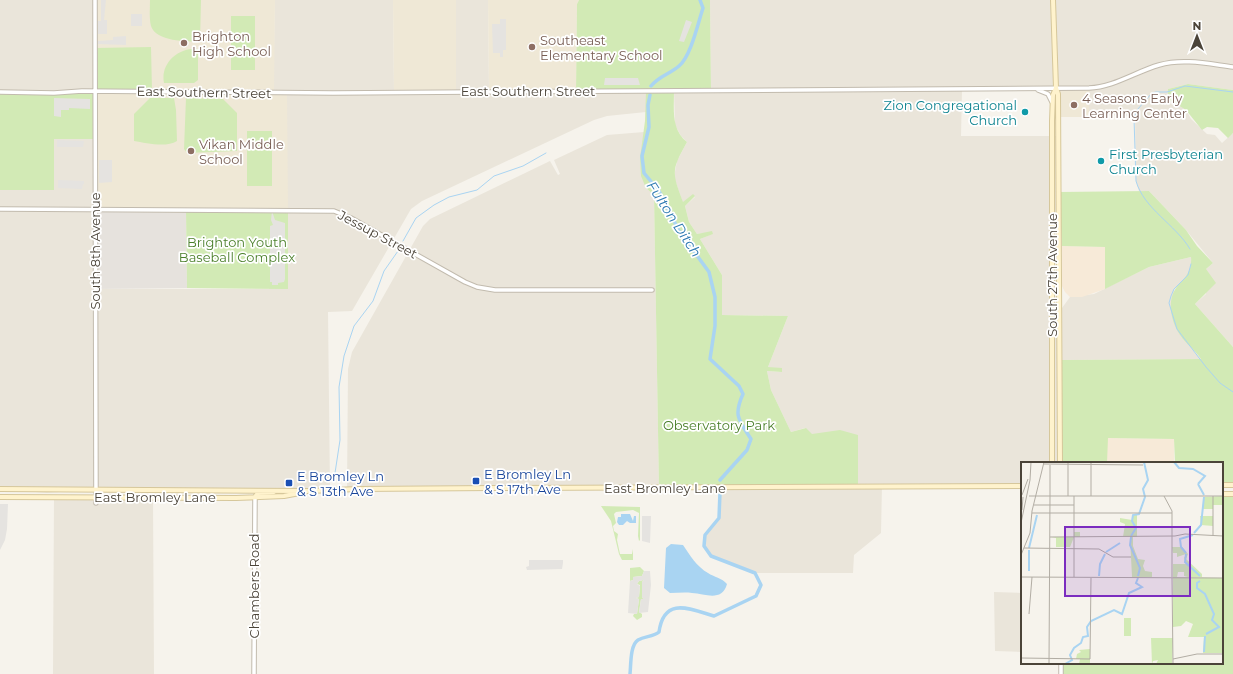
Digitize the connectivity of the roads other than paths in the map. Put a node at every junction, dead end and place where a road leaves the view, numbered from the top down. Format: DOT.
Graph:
graph roads {
  1 [pos="95,0"];
  2 [pos="1053,0"];
  3 [pos="1233,67"];
  4 [pos="1056,88"];
  5 [pos="1031,89"];
  6 [pos="95,91"];
  7 [pos="0,92"];
  8 [pos="1053,104"];
  9 [pos="0,209"];
  10 [pos="95,210"];
  11 [pos="652,290"];
  12 [pos="1052,462"];
  13 [pos="1060,462"];
  14 [pos="1021,486"];
  15 [pos="0,489"];
  16 [pos="96,489"];
  17 [pos="244,489"];
  18 [pos="289,490"];
  19 [pos="309,491"];
  20 [pos="0,497"];
  21 [pos="96,497"];
  22 [pos="255,497"];
  23 [pos="96,503"];
  24 [pos="254,674"];
  1 -- 6 [label="street, South 8th Avenue"];
  2 -- 4 [label="main road, South 27th Avenue"];
  3 -- 4 [label="street, East Southern Street"];
  4 -- 5 [label="street, East Southern Street"];
  4 -- 8 [label="main road, South 27th Avenue"];
  4 -- 13 [label="main road, South 27th Avenue"];
  5 -- 6 [label="street, East Southern Street"];
  5 -- 8 [label="street"];
  6 -- 7 [label="street, East Southern Street"];
  6 -- 10 [label="street, South 8th Avenue"];
  8 -- 12 [label="main road, South 27th Avenue"];
  9 -- 10 [label="street, Jessup Street"];
  10 -- 11 [label="street, Jessup Street"];
  10 -- 16 [label="street, South 8th Avenue"];
  14 -- 19 [label="main road, East Bromley Lane"];
  15 -- 16 [label="main road, East Bromley Lane"];
  16 -- 17 [label="main road, East Bromley Lane"];
  16 -- 21 [label="street, South 8th Avenue"];
  17 -- 18 [label="main road, East Bromley Lane"];
  17 -- 22 [label="main road"];
  18 -- 19 [label="main road, East Bromley Lane"];
  18 -- 22 [label="main road"];
  19 -- 22 [label="main road, East Bromley Lane"];
  20 -- 21 [label="main road, East Bromley Lane"];
  21 -- 22 [label="main road, East Bromley Lane"];
  21 -- 23 [label="street, South 8th Avenue"];
  22 -- 24 [label="street, Chambers Road"];
}
